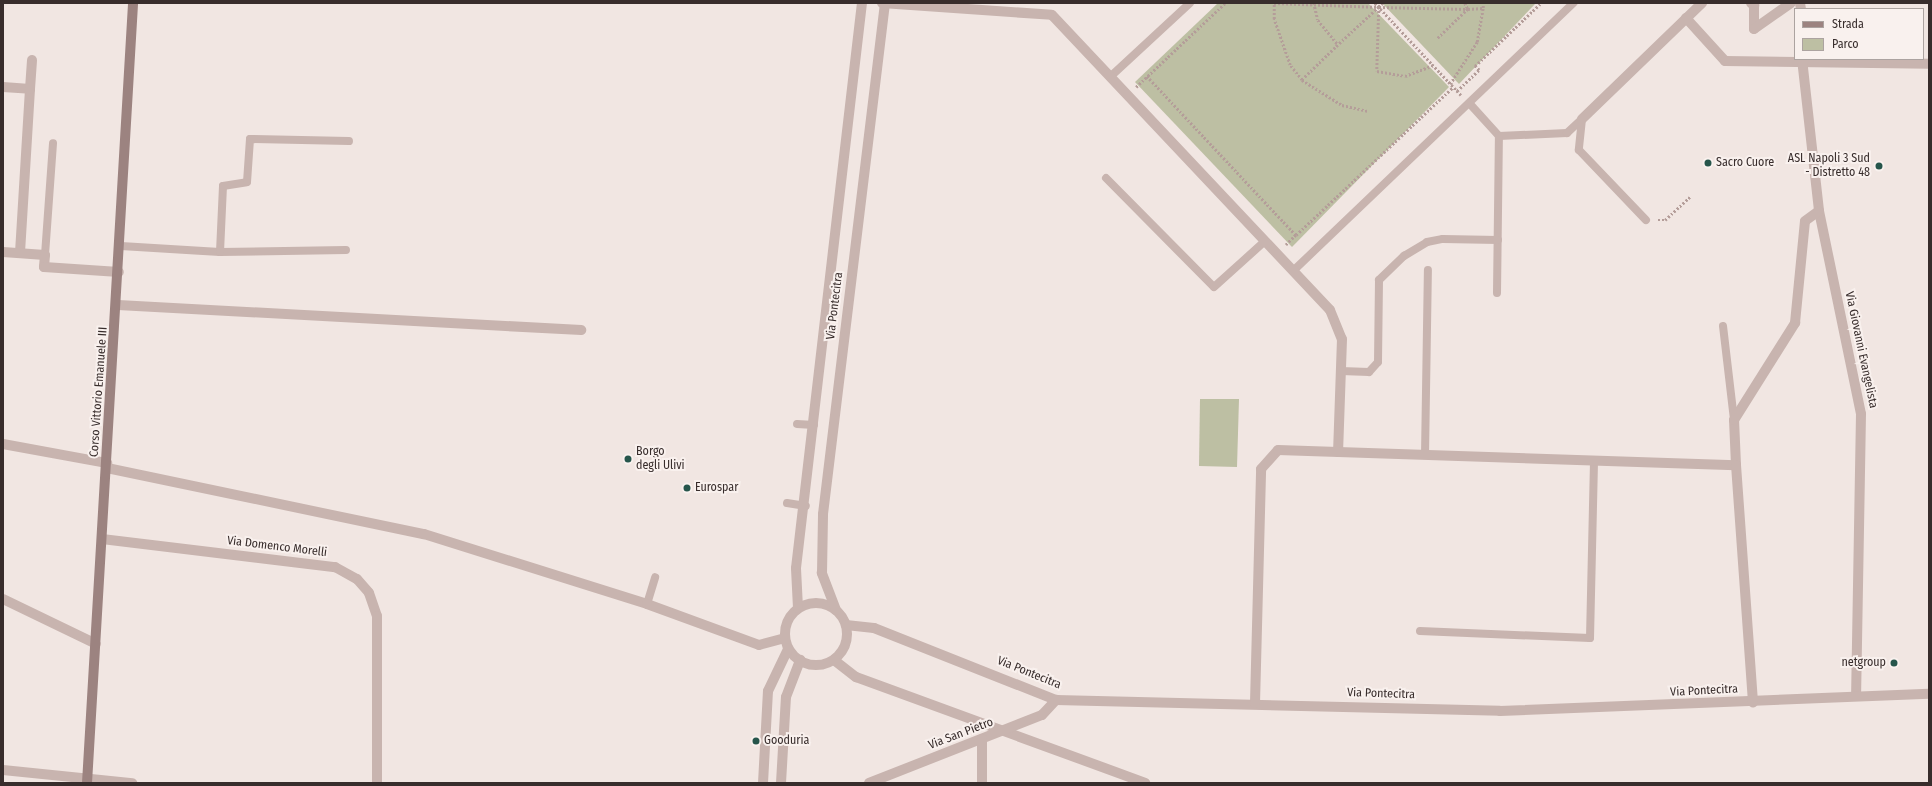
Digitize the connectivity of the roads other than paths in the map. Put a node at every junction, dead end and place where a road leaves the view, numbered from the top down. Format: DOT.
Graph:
graph roads {
  1 [pos="133,3"];
  2 [pos="862,3"];
  3 [pos="884,3"];
  4 [pos="1190,3"];
  5 [pos="1574,3"];
  6 [pos="1702,3"];
  7 [pos="1751,3"];
  8 [pos="1791,3"];
  9 [pos="1686,18"];
  10 [pos="32,60"];
  11 [pos="1802,61"];
  12 [pos="1929,64"];
  13 [pos="1110,77"];
  14 [pos="3,87"];
  15 [pos="30,89"];
  16 [pos="1470,104"];
  17 [pos="1582,119"];
  18 [pos="1499,136"];
  19 [pos="349,141"];
  20 [pos="53,143"];
  21 [pos="1106,178"];
  22 [pos="1819,211"];
  23 [pos="1646,220"];
  24 [pos="1498,240"];
  25 [pos="1265,241"];
  26 [pos="121,246"];
  27 [pos="346,250"];
  28 [pos="3,252"];
  29 [pos="220,252"];
  30 [pos="20,253"];
  31 [pos="45,255"];
  32 [pos="1293,270"];
  33 [pos="1428,270"];
  34 [pos="119,272"];
  35 [pos="1497,293"];
  36 [pos="118,305"];
  37 [pos="1723,326"];
  38 [pos="581,330"];
  39 [pos="1341,371"];
  40 [pos="1734,420"];
  41 [pos="797,424"];
  42 [pos="814,425"];
  43 [pos="3,444"];
  44 [pos="1338,452"];
  45 [pos="1425,455"];
  46 [pos="1594,461"];
  47 [pos="107,465"];
  48 [pos="1736,466"];
  49 [pos="787,503"];
  50 [pos="806,506"];
  51 [pos="102,539"];
  52 [pos="655,577"];
  53 [pos="3,599"];
  54 [pos="648,604"];
  55 [pos="798,608"];
  56 [pos="836,610"];
  57 [pos="846,625"];
  58 [pos="1420,631"];
  59 [pos="785,638"];
  60 [pos="96,644"];
  61 [pos="788,649"];
  62 [pos="800,660"];
  63 [pos="834,660"];
  64 [pos="1929,694"];
  65 [pos="1856,696"];
  66 [pos="1056,700"];
  67 [pos="1753,702"];
  68 [pos="1255,703"];
  69 [pos="1003,732"];
  70 [pos="982,739"];
  71 [pos="3,770"];
  72 [pos="87,781"];
  73 [pos="132,783"];
  74 [pos="377,783"];
  75 [pos="763,783"];
  76 [pos="781,783"];
  77 [pos="868,783"];
  78 [pos="982,783"];
  79 [pos="1145,783"];
  1 -- 26 [label="street, Corso Vittorio Emanuele III"];
  2 -- 42 [label="street, Via Pontecitra"];
  3 -- 13 [label="street"];
  3 -- 56 [label="street, Via Pontecitra"];
  4 -- 13 [label="lane"];
  5 -- 16 [label="lane"];
  6 -- 9 [label="street"];
  7 -- 8 [label="street"];
  9 -- 11 [label="street"];
  9 -- 17 [label="street"];
  10 -- 15 [label="street"];
  11 -- 12 [label="street"];
  11 -- 22 [label="street, Via Giovanni Evangelista"];
  13 -- 25 [label="street"];
  14 -- 15 [label="street"];
  15 -- 30 [label="street"];
  16 -- 18 [label="lane"];
  16 -- 32 [label="lane"];
  17 -- 18 [label="lane"];
  17 -- 23 [label="lane"];
  18 -- 24 [label="lane"];
  19 -- 29 [label="lane"];
  20 -- 31 [label="lane"];
  21 -- 25 [label="lane"];
  22 -- 40 [label="street"];
  22 -- 65 [label="street, Via Giovanni Evangelista"];
  24 -- 35 [label="lane"];
  24 -- 39 [label="lane"];
  25 -- 32 [label="street"];
  26 -- 29 [label="lane"];
  26 -- 34 [label="street, Corso Vittorio Emanuele III"];
  27 -- 29 [label="lane"];
  28 -- 30 [label="street"];
  30 -- 31 [label="street"];
  31 -- 34 [label="street"];
  32 -- 39 [label="street"];
  33 -- 45 [label="lane"];
  34 -- 36 [label="street, Corso Vittorio Emanuele III"];
  36 -- 38 [label="street"];
  36 -- 47 [label="street, Corso Vittorio Emanuele III"];
  37 -- 40 [label="lane"];
  39 -- 44 [label="street"];
  40 -- 48 [label="street"];
  41 -- 42 [label="lane"];
  42 -- 50 [label="street, Via Pontecitra"];
  43 -- 47 [label="street"];
  44 -- 45 [label="street"];
  44 -- 68 [label="street"];
  45 -- 46 [label="street"];
  46 -- 48 [label="street"];
  46 -- 58 [label="lane"];
  47 -- 51 [label="street, Corso Vittorio Emanuele III"];
  47 -- 54 [label="street"];
  48 -- 67 [label="street"];
  49 -- 50 [label="lane"];
  50 -- 55 [label="street, Via Pontecitra"];
  51 -- 60 [label="street, Corso Vittorio Emanuele III"];
  51 -- 74 [label="street, Via Domenco Morelli"];
  52 -- 54 [label="lane"];
  53 -- 60 [label="street"];
  54 -- 59 [label="street"];
  55 -- 56 [label="street"];
  55 -- 59 [label="street"];
  56 -- 57 [label="street"];
  57 -- 63 [label="street"];
  57 -- 66 [label="street, Via Pontecitra"];
  59 -- 61 [label="street"];
  60 -- 72 [label="street, Corso Vittorio Emanuele III"];
  61 -- 62 [label="street"];
  61 -- 75 [label="street"];
  62 -- 63 [label="street"];
  62 -- 76 [label="street"];
  63 -- 69 [label="street"];
  64 -- 65 [label="street, Via Pontecitra"];
  65 -- 67 [label="street, Via Pontecitra"];
  66 -- 68 [label="street, Via Pontecitra"];
  66 -- 69 [label="street, Via San Pietro"];
  67 -- 68 [label="street, Via Pontecitra"];
  69 -- 70 [label="street, Via San Pietro"];
  69 -- 79 [label="street"];
  70 -- 77 [label="street, Via San Pietro"];
  70 -- 78 [label="street"];
  71 -- 72 [label="street"];
  72 -- 73 [label="street"];
}
